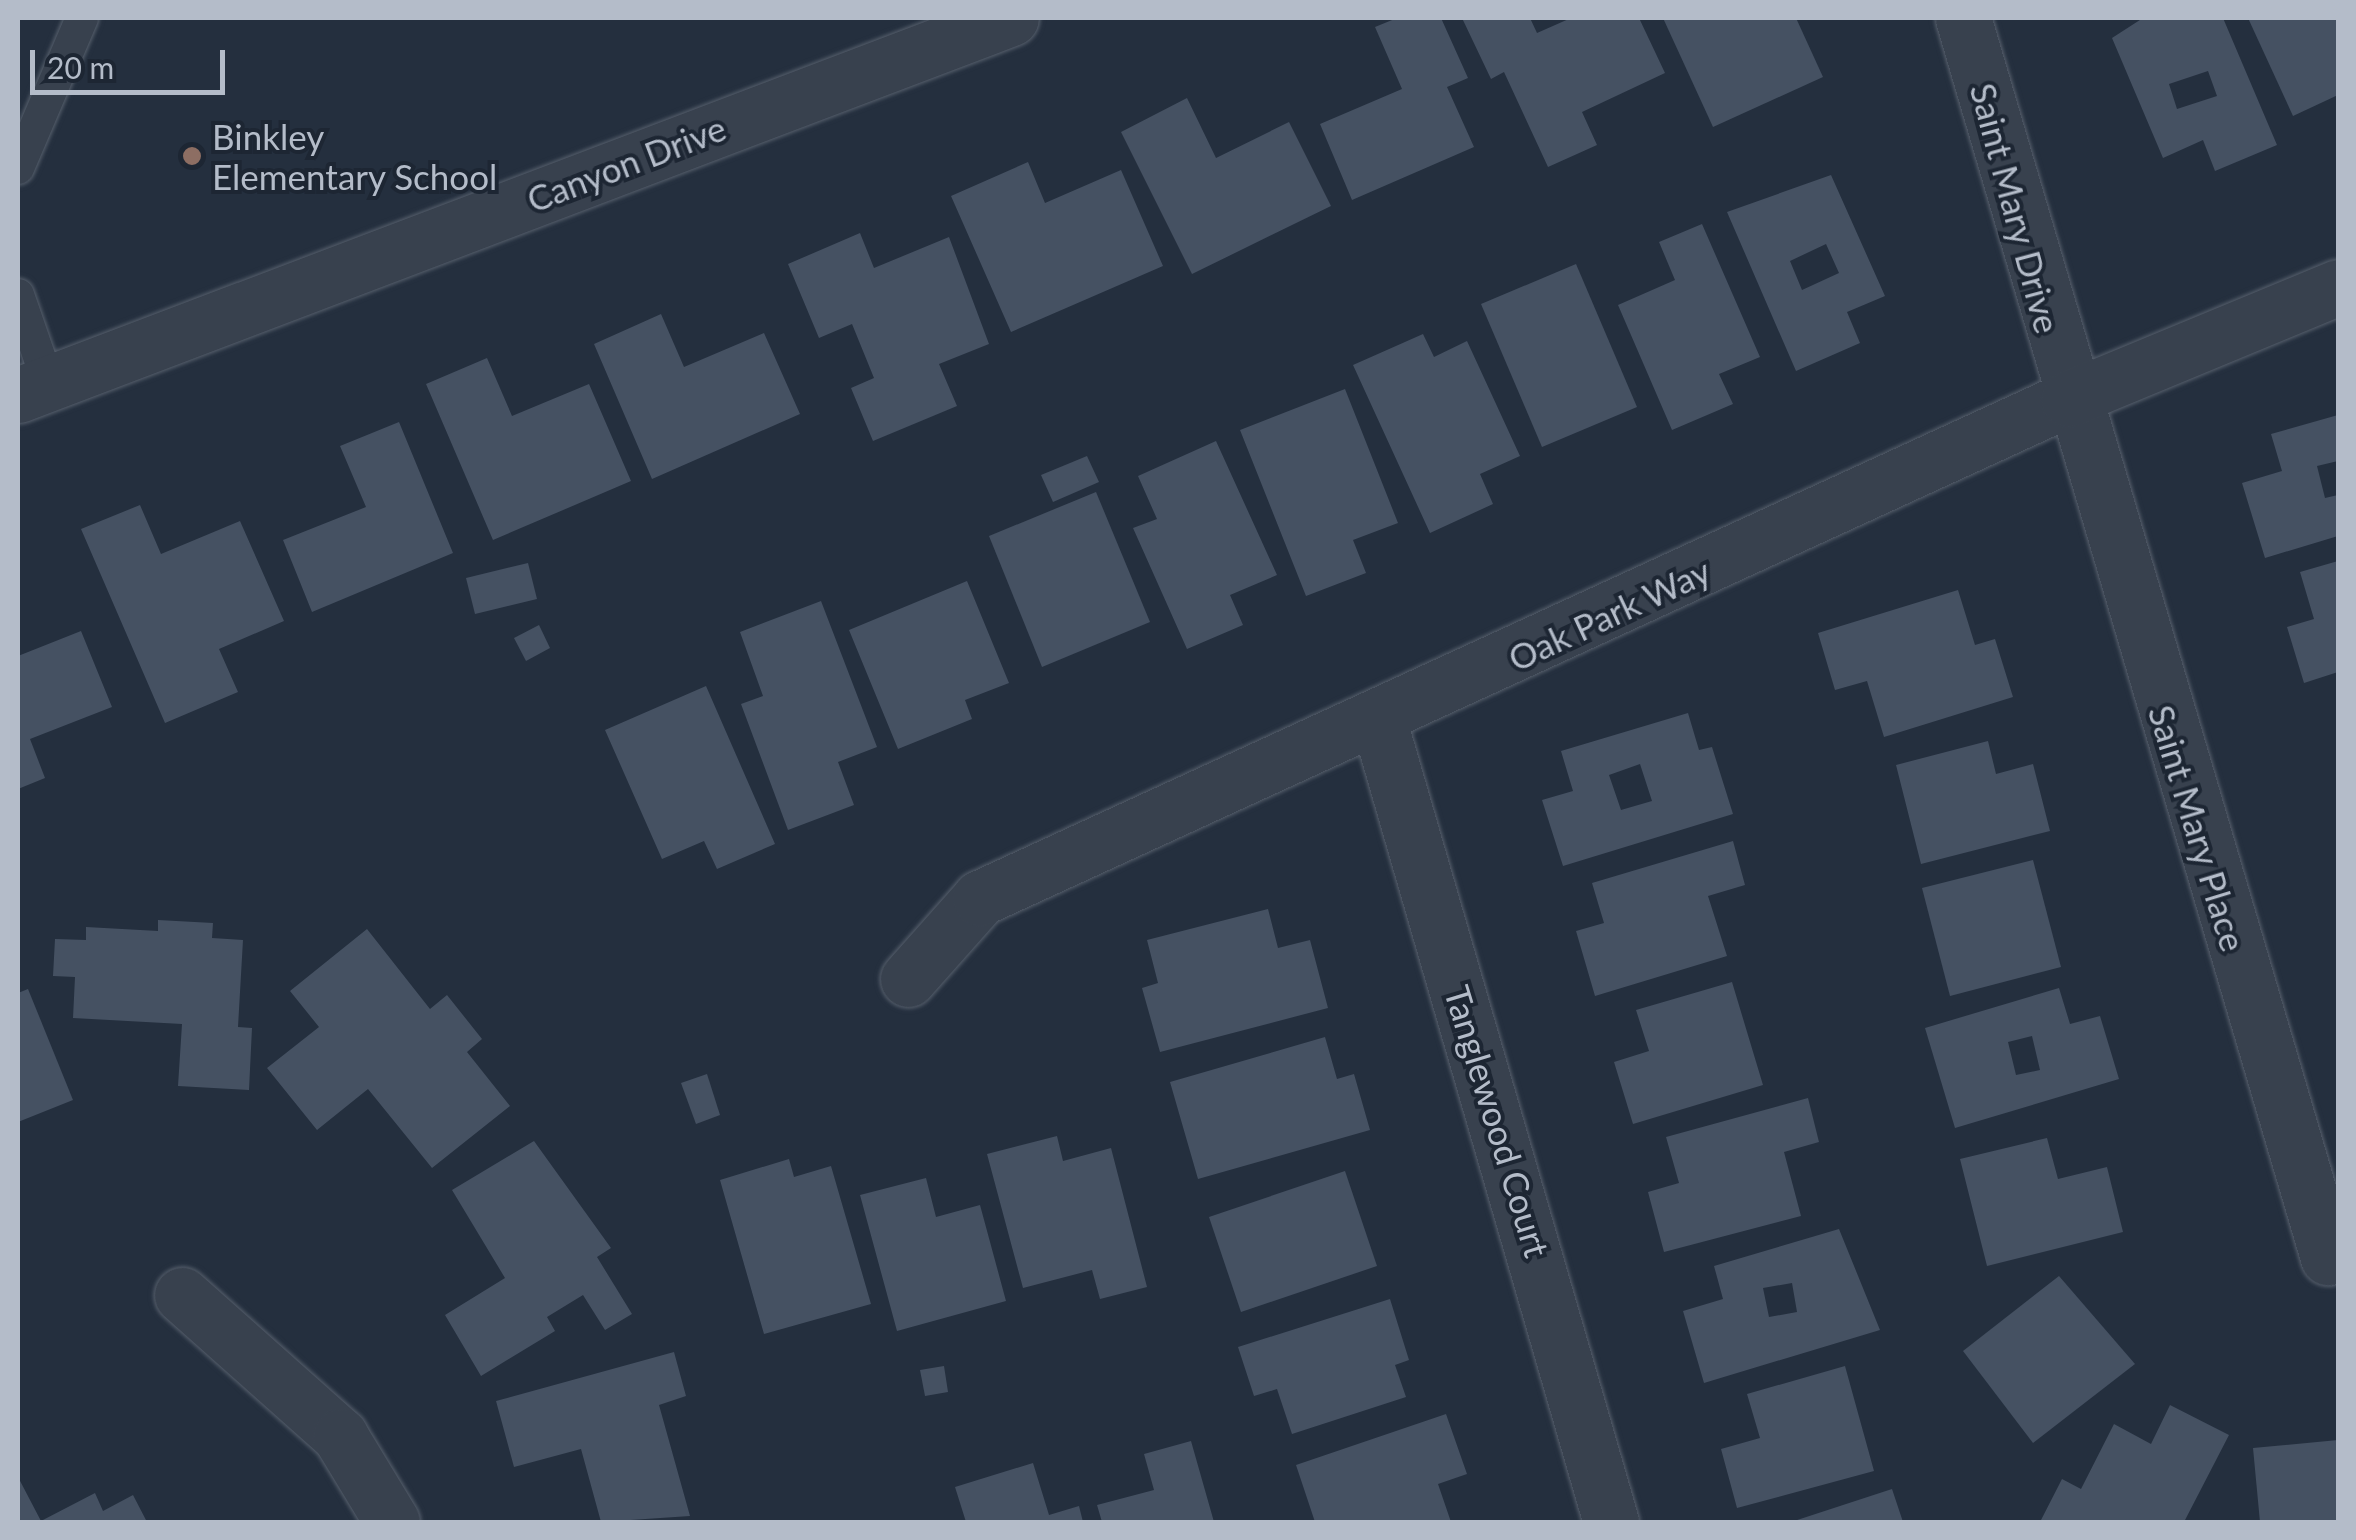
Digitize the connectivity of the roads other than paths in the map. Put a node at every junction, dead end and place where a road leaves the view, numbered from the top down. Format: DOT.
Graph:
graph roads {
  1 [pos="82,18"];
  2 [pos="1011,18"];
  3 [pos="1963,18"];
  4 [pos="18,168"];
  5 [pos="2338,287"];
  6 [pos="18,296"];
  7 [pos="33,389"];
  8 [pos="2068,399"];
  9 [pos="1379,722"];
  10 [pos="908,979"];
  11 [pos="2328,1257"];
  12 [pos="182,1294"];
  13 [pos="392,1522"];
  14 [pos="1612,1522"];
  1 -- 4 [label="lane"];
  2 -- 7 [label="street, Canyon Drive"];
  3 -- 8 [label="street, Saint Mary Drive"];
  5 -- 8 [label="street, Oak Park Way"];
  6 -- 7 [label="lane"];
  8 -- 9 [label="street, Oak Park Way"];
  8 -- 11 [label="street, Saint Mary Place"];
  9 -- 10 [label="street, Oak Park Way"];
  9 -- 14 [label="street, Tanglewood Court"];
  12 -- 13 [label="street"];
}
